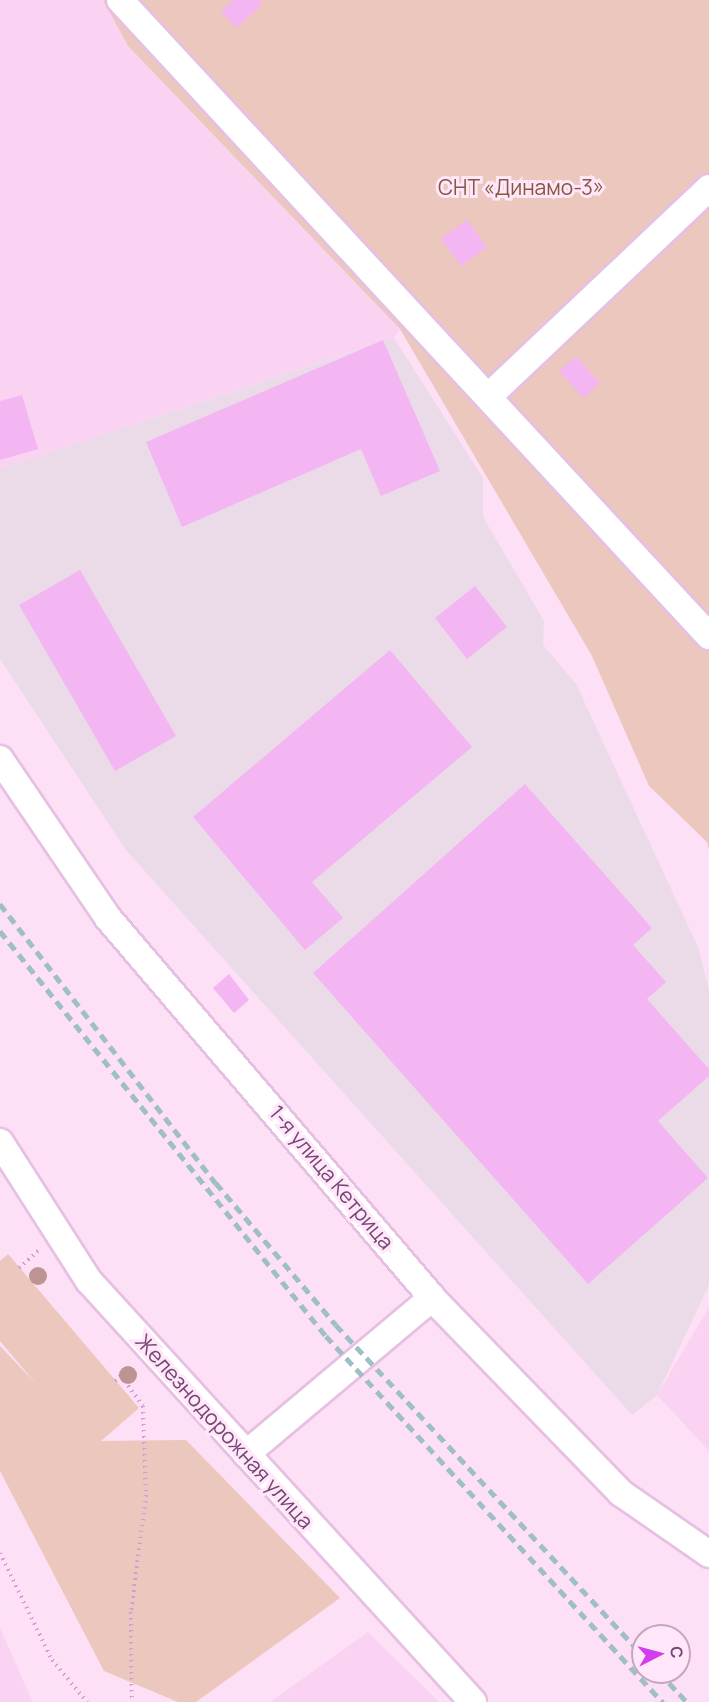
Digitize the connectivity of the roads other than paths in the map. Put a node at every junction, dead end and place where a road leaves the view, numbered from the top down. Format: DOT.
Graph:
graph roads {
  1 [pos="120,0"];
  2 [pos="709,188"];
  3 [pos="488,397"];
  4 [pos="709,636"];
  5 [pos="0,759"];
  6 [pos="0,1142"];
  7 [pos="432,1298"];
  8 [pos="246,1454"];
  9 [pos="709,1554"];
  10 [pos="473,1702"];
  1 -- 3 [label="street"];
  2 -- 3 [label="street"];
  3 -- 4 [label="street"];
  5 -- 7 [label="street, 1-я улица Кетрица"];
  6 -- 8 [label="street, Железнодорожная улица"];
  7 -- 8 [label="street"];
  7 -- 9 [label="street, 1-я улица Кетрица"];
  8 -- 10 [label="street, Железнодорожная улица"];
}
